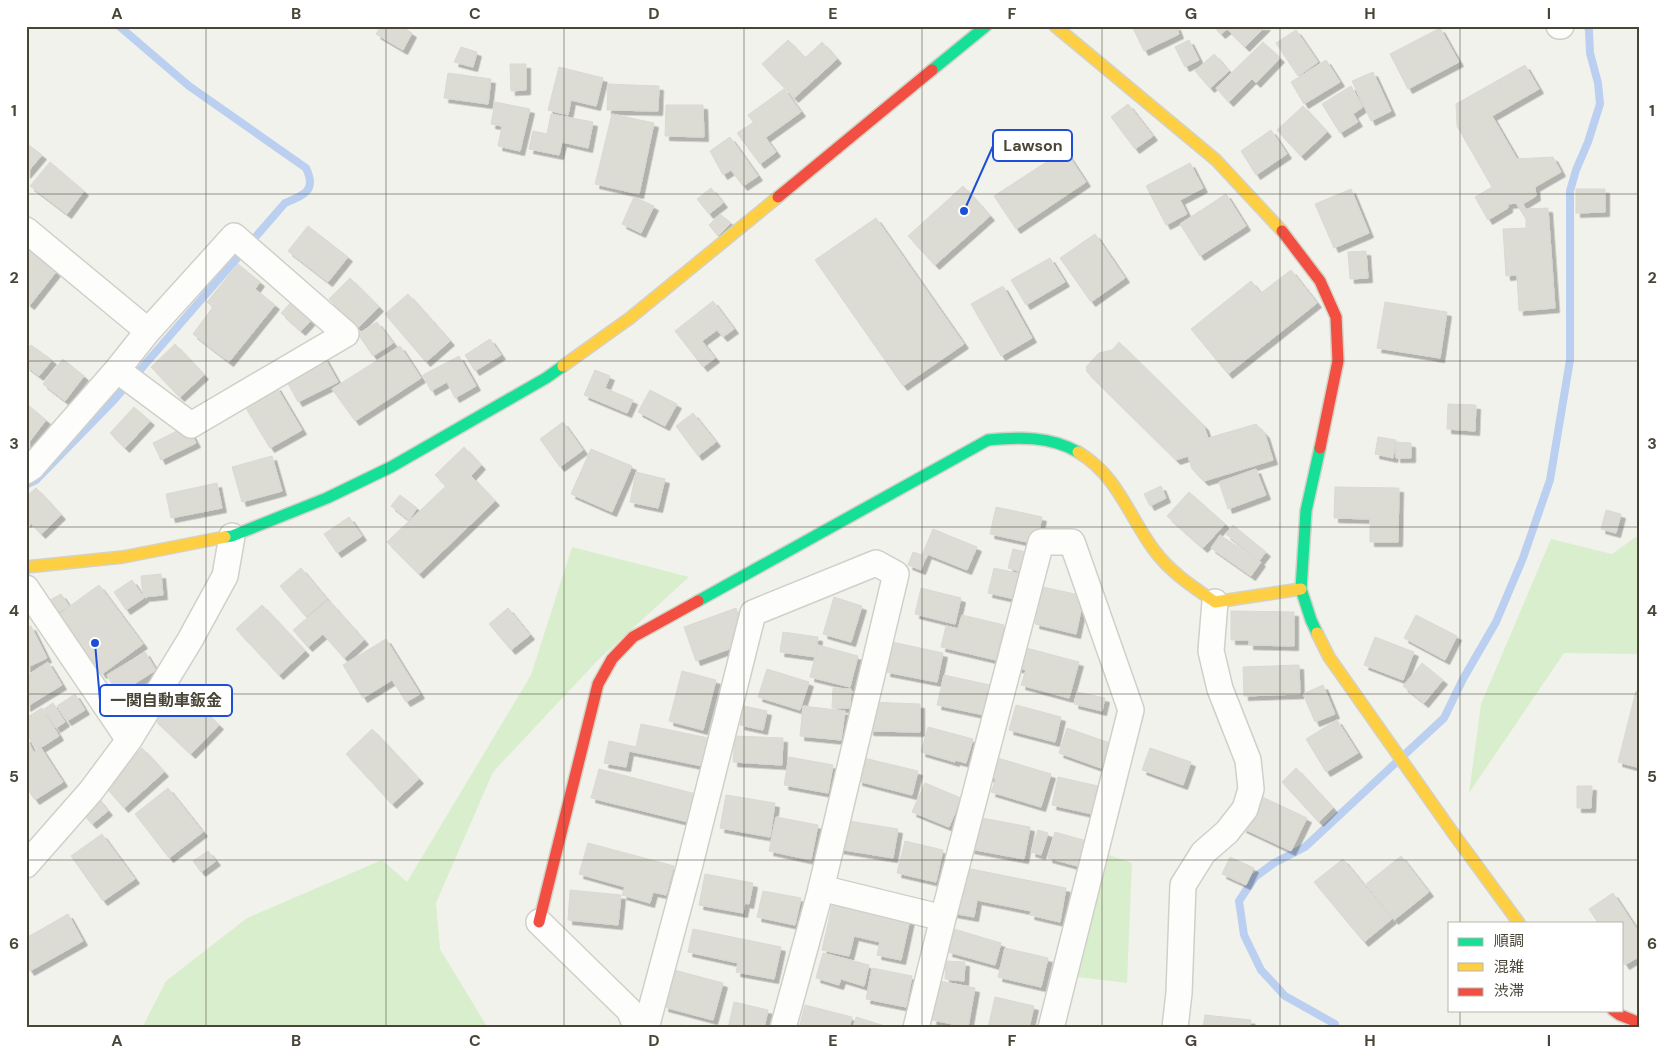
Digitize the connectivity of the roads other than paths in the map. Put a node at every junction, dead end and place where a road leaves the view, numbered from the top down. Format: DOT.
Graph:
graph roads {
  1 [pos="986,26"];
  2 [pos="1055,26"];
  3 [pos="26,230"];
  4 [pos="148,331"];
  5 [pos="117,370"];
  6 [pos="26,471"];
  7 [pos="232,536"];
  8 [pos="26,567"];
  9 [pos="26,588"];
  10 [pos="1300,589"];
  11 [pos="1215,602"];
  12 [pos="129,740"];
  13 [pos="26,865"];
  14 [pos="821,888"];
  15 [pos="943,918"];
  16 [pos="539,922"];
  17 [pos="1518,922"];
  18 [pos="1616,1012"];
  19 [pos="1640,1022"];
  20 [pos="637,1028"];
  21 [pos="646,1028"];
  22 [pos="783,1028"];
  23 [pos="916,1028"];
  24 [pos="1052,1028"];
  25 [pos="1174,1028"];
  1 -- 7 [label="street"];
  2 -- 10 [label="street"];
  3 -- 4 [label="street"];
  4 -- 5 [label="street"];
  4 -- 5 [label="street"];
  5 -- 6 [label="street"];
  7 -- 8 [label="street"];
  7 -- 12 [label="street"];
  9 -- 12 [label="street"];
  10 -- 11 [label="street"];
  10 -- 17 [label="street"];
  11 -- 16 [label="street"];
  11 -- 25 [label="street"];
  12 -- 13 [label="street"];
  14 -- 15 [label="street"];
  14 -- 21 [label="street"];
  14 -- 22 [label="street"];
  15 -- 23 [label="street"];
  15 -- 24 [label="street"];
  16 -- 20 [label="street"];
  18 -- 19 [label="street"];
}
